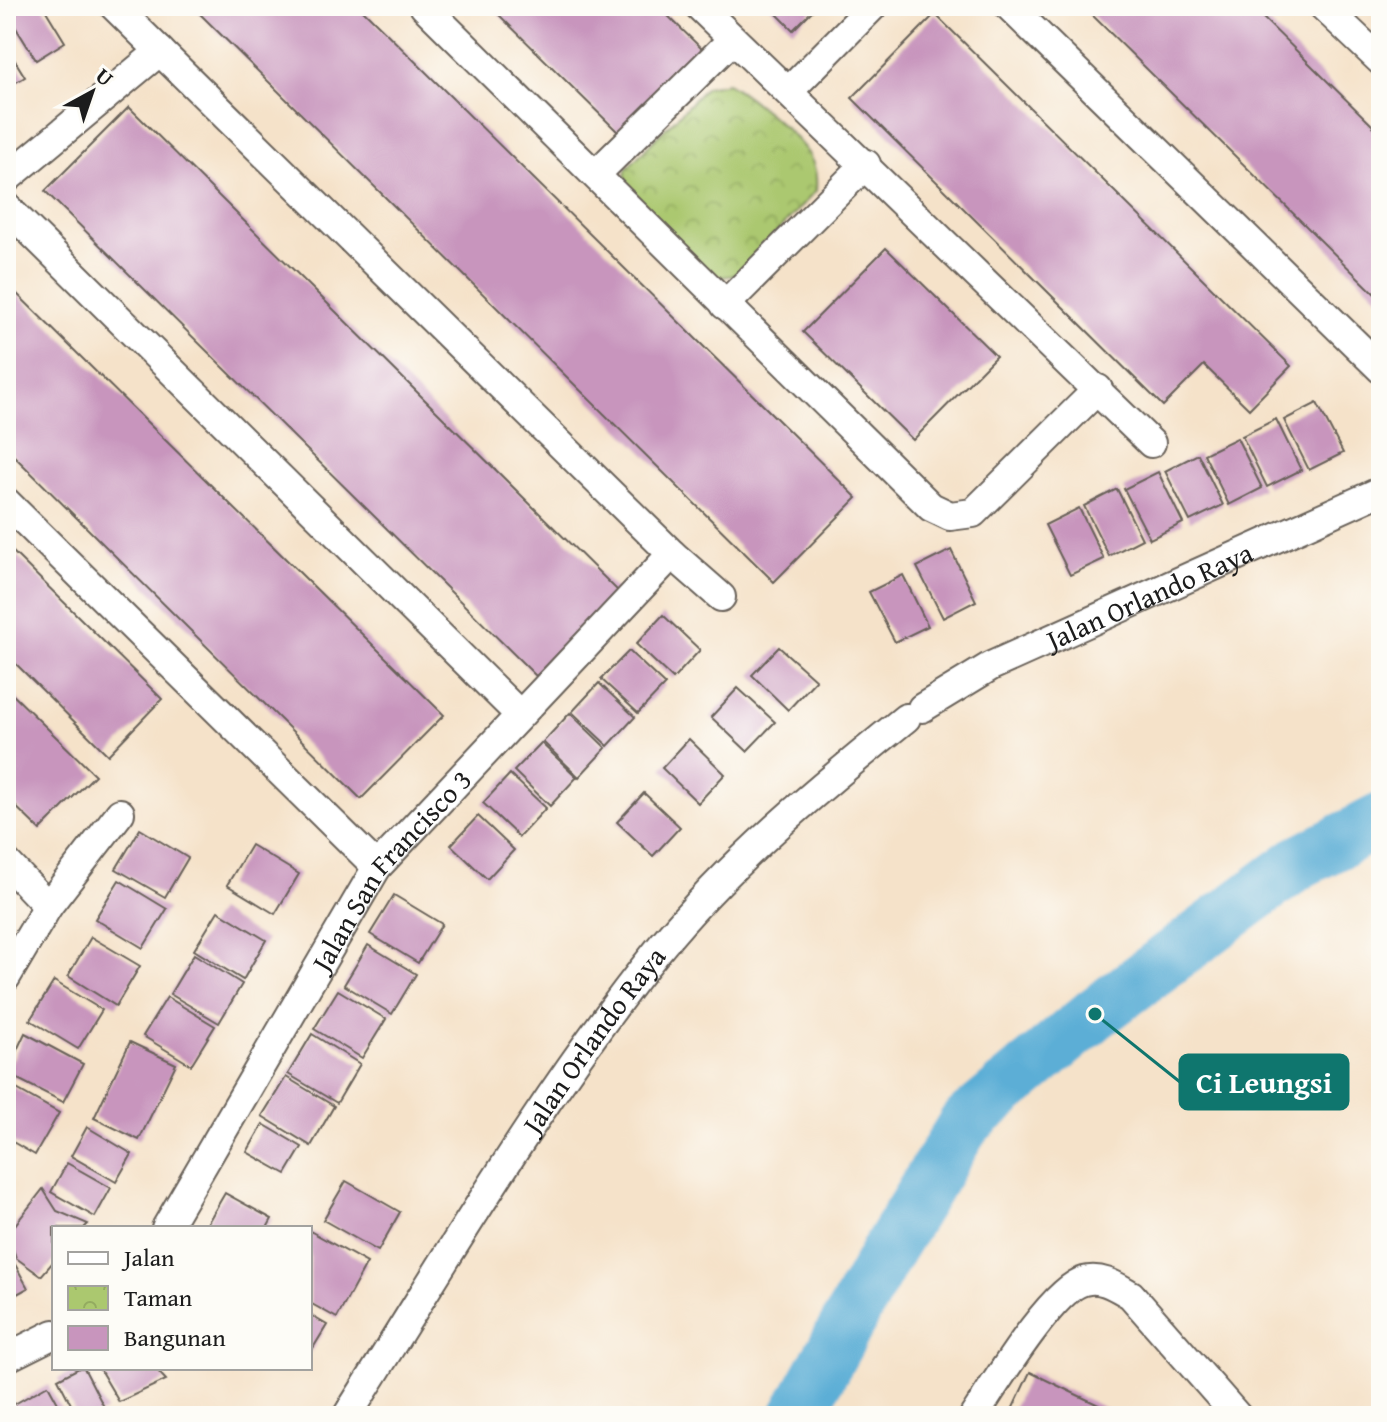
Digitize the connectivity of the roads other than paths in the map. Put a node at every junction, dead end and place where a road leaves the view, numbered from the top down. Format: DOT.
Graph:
graph roads {
  1 [pos="114,6"];
  2 [pos="424,6"];
  3 [pos="699,6"];
  4 [pos="873,6"];
  5 [pos="1009,6"];
  6 [pos="1323,6"];
  7 [pos="733,39"];
  8 [pos="160,51"];
  9 [pos="1381,61"];
  10 [pos="789,91"];
  11 [pos="866,164"];
  12 [pos="596,174"];
  13 [pos="6,179"];
  14 [pos="6,207"];
  15 [pos="725,305"];
  16 [pos="1381,369"];
  17 [pos="1098,389"];
  18 [pos="1151,443"];
  19 [pos="1381,491"];
  20 [pos="6,502"];
  21 [pos="672,554"];
  22 [pos="721,597"];
  23 [pos="520,715"];
  24 [pos="120,813"];
  25 [pos="6,862"];
  26 [pos="377,867"];
  27 [pos="48,906"];
  28 [pos="6,977"];
  29 [pos="167,1226"];
  30 [pos="52,1335"];
  31 [pos="6,1358"];
  32 [pos="347,1416"];
  33 [pos="974,1416"];
  34 [pos="1237,1416"];
  1 -- 8 [label="street"];
  2 -- 12 [label="street"];
  3 -- 7 [label="street"];
  4 -- 10 [label="street"];
  5 -- 16 [label="street"];
  6 -- 9 [label="street"];
  7 -- 10 [label="street"];
  7 -- 12 [label="street"];
  8 -- 13 [label="street"];
  8 -- 21 [label="street"];
  10 -- 11 [label="street"];
  11 -- 15 [label="street"];
  11 -- 17 [label="street"];
  12 -- 15 [label="street"];
  14 -- 23 [label="street"];
  15 -- 17 [label="street"];
  17 -- 18 [label="street"];
  19 -- 32 [label="street, Jalan Orlando Raya"];
  20 -- 26 [label="street"];
  21 -- 22 [label="street"];
  21 -- 23 [label="street, Jalan San Francisco 3"];
  23 -- 26 [label="street, Jalan San Francisco 3"];
  24 -- 27 [label="street"];
  25 -- 27 [label="street"];
  26 -- 29 [label="street, Jalan San Francisco 3"];
  27 -- 28 [label="street"];
  30 -- 31 [label="street"];
  33 -- 34 [label="street"];
}
